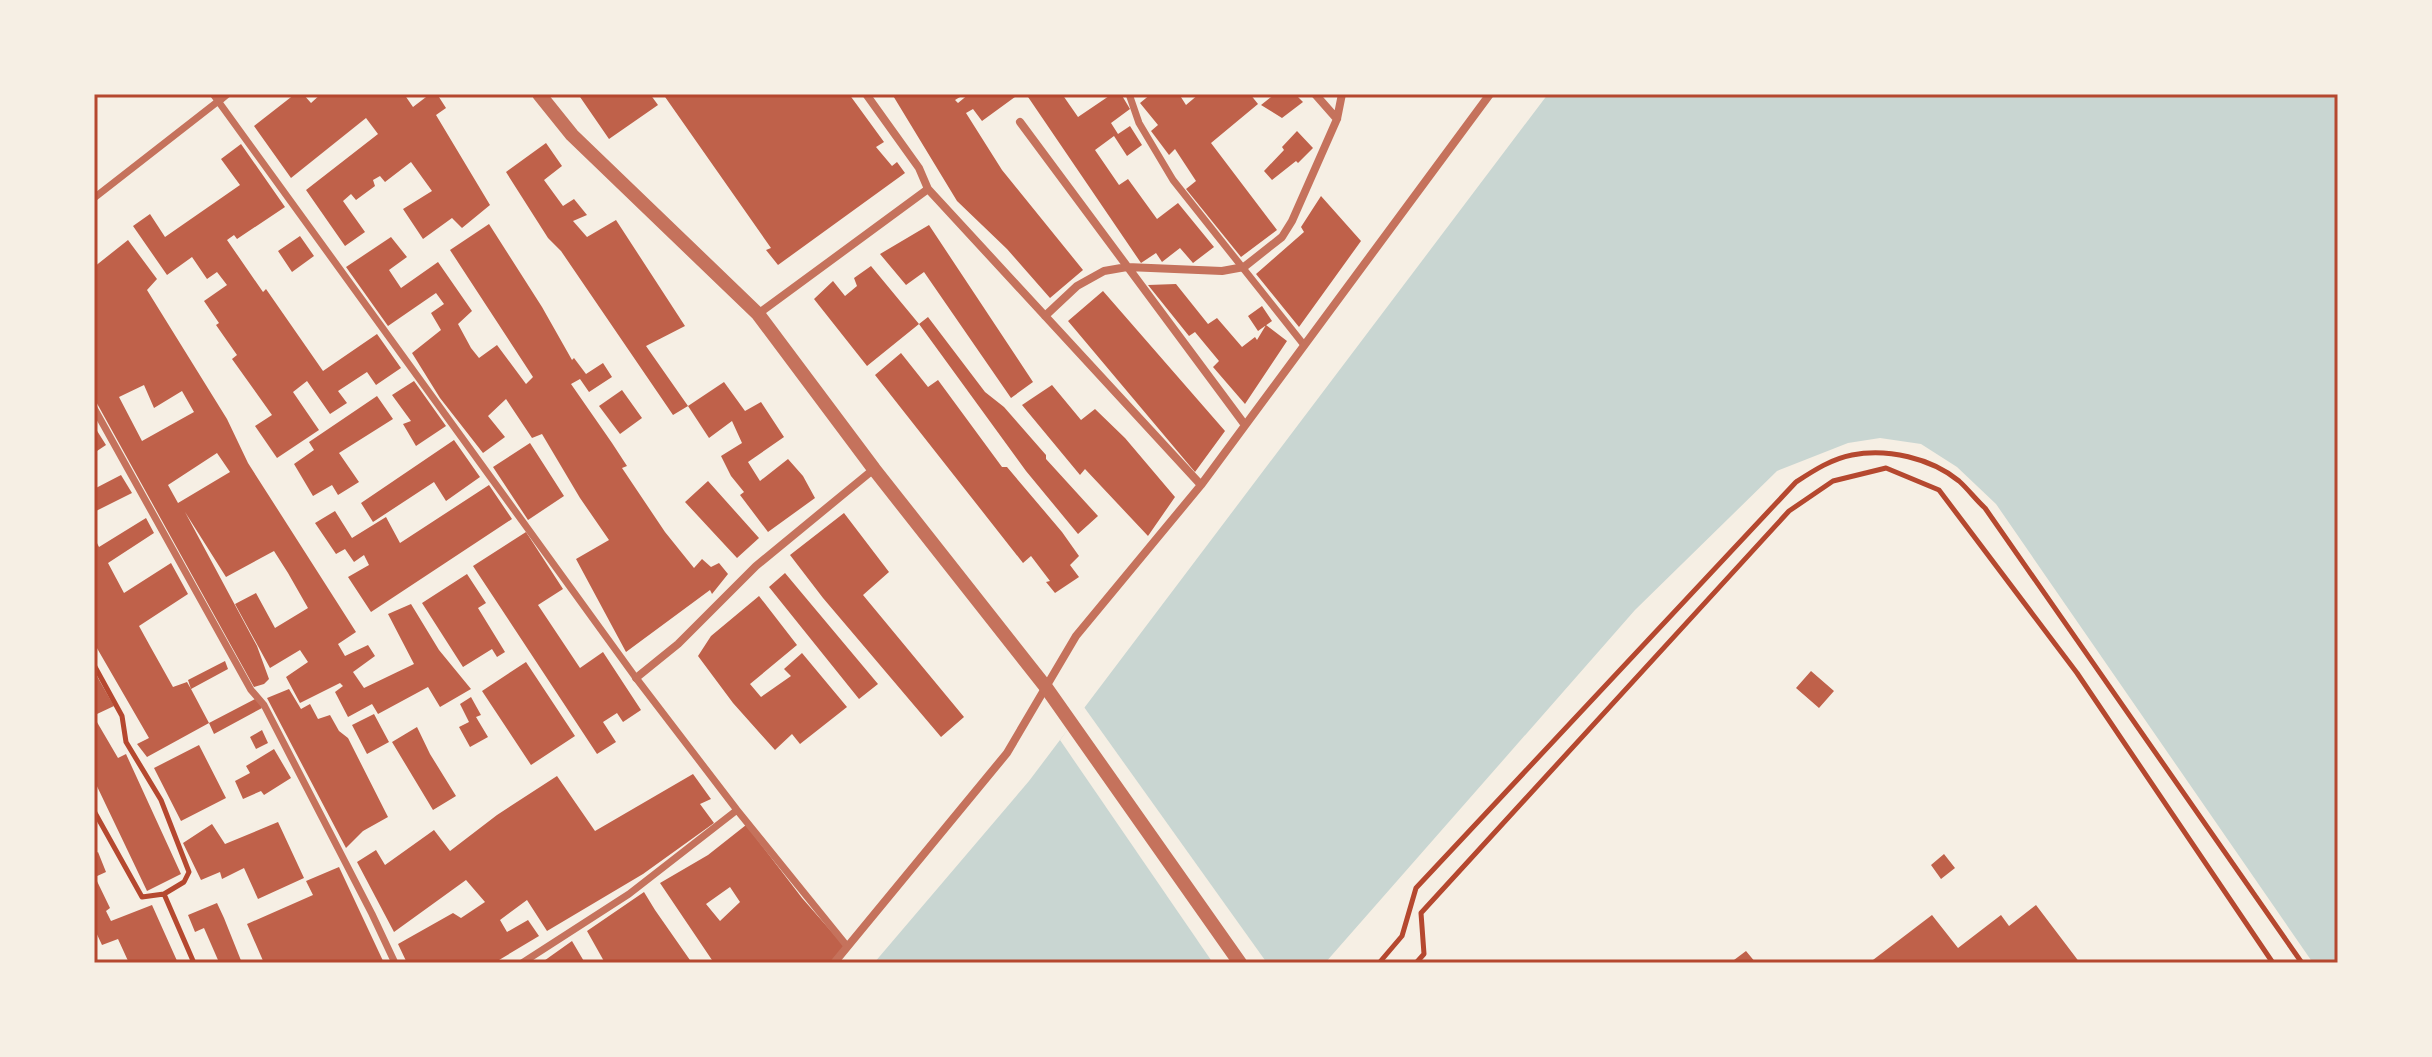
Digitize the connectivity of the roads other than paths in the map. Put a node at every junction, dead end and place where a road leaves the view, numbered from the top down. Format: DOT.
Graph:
graph roads {
  1 [pos="539,94"];
  2 [pos="866,94"];
  3 [pos="1129,94"];
  4 [pos="1315,94"];
  5 [pos="1342,94"];
  6 [pos="1486,95"];
  7 [pos="220,97"];
  8 [pos="1337,119"];
  9 [pos="1020,122"];
  10 [pos="928,189"];
  11 [pos="94,198"];
  12 [pos="1127,267"];
  13 [pos="1244,267"];
  14 [pos="758,314"];
  15 [pos="1045,316"];
  16 [pos="1304,345"];
  17 [pos="94,408"];
  18 [pos="1245,425"];
  19 [pos="874,469"];
  20 [pos="1201,485"];
  21 [pos="636,678"];
  22 [pos="1045,686"];
  23 [pos="737,810"];
  24 [pos="847,946"];
  25 [pos="395,963"];
  26 [pos="522,963"];
  27 [pos="834,963"];
  28 [pos="1240,963"];
  1 -- 14 [label="street"];
  2 -- 10 [label="street"];
  3 -- 13 [label="street"];
  4 -- 8 [label="street"];
  5 -- 8 [label="street"];
  6 -- 16 [label="street"];
  7 -- 11 [label="street"];
  7 -- 21 [label="street"];
  8 -- 13 [label="street"];
  9 -- 12 [label="street"];
  10 -- 14 [label="street"];
  10 -- 15 [label="street"];
  12 -- 13 [label="street"];
  12 -- 15 [label="street"];
  12 -- 18 [label="street"];
  13 -- 16 [label="street"];
  14 -- 19 [label="street"];
  15 -- 20 [label="street"];
  16 -- 18 [label="street"];
  17 -- 25 [label="street"];
  18 -- 20 [label="street"];
  19 -- 21 [label="street"];
  19 -- 22 [label="street"];
  20 -- 22 [label="street"];
  21 -- 23 [label="street"];
  22 -- 24 [label="street"];
  22 -- 28 [label="street"];
  23 -- 24 [label="street"];
  23 -- 26 [label="street"];
  24 -- 27 [label="street"];
}
